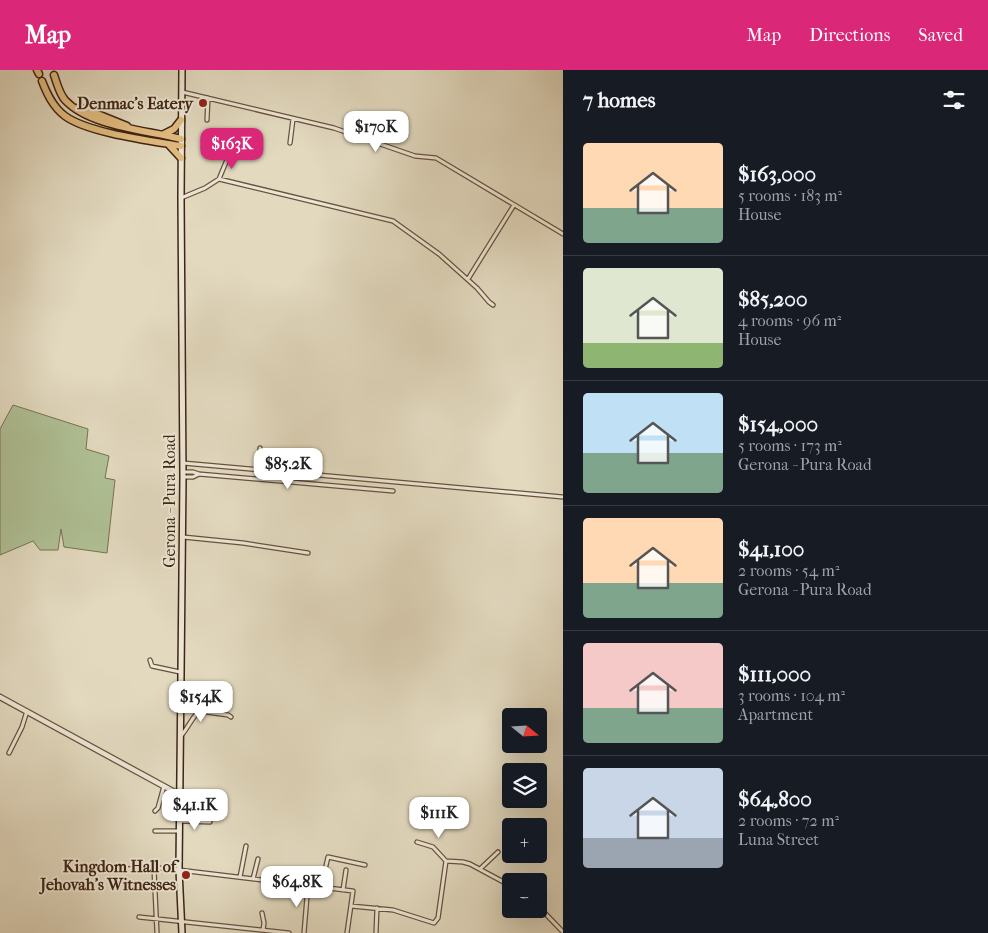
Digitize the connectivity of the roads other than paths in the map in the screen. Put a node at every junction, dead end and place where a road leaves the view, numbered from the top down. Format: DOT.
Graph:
graph roads {
  1 [pos="182,70"];
  2 [pos="39,75"];
  3 [pos="54,75"];
  4 [pos="182,92"];
  5 [pos="208,98"];
  6 [pos="293,119"];
  7 [pos="182,120"];
  8 [pos="207,120"];
  9 [pos="164,134"];
  10 [pos="166,143"];
  11 [pos="181,143"];
  12 [pos="290,143"];
  13 [pos="242,153"];
  14 [pos="181,158"];
  15 [pos="219,179"];
  16 [pos="181,198"];
  17 [pos="514,205"];
  18 [pos="563,234"];
  19 [pos="468,279"];
  20 [pos="493,305"];
  21 [pos="260,448"];
  22 [pos="183,463"];
  23 [pos="259,470"];
  24 [pos="183,474"];
  25 [pos="394,491"];
  26 [pos="563,497"];
  27 [pos="182,537"];
  28 [pos="308,553"];
  29 [pos="150,660"];
  30 [pos="180,672"];
  31 [pos="0,696"];
  32 [pos="27,711"];
  33 [pos="231,717"];
  34 [pos="179,738"];
  35 [pos="9,753"];
  36 [pos="164,786"];
  37 [pos="180,795"];
  38 [pos="155,811"];
  39 [pos="180,821"];
  40 [pos="210,822"];
  41 [pos="179,831"];
  42 [pos="155,832"];
  43 [pos="417,842"];
  44 [pos="246,846"];
  45 [pos="498,852"];
  46 [pos="258,859"];
  47 [pos="446,861"];
  48 [pos="365,866"];
  49 [pos="122,869"];
  50 [pos="154,869"];
  51 [pos="480,869"];
  52 [pos="179,870"];
  53 [pos="346,870"];
  54 [pos="240,877"];
  55 [pos="252,879"];
  56 [pos="502,881"];
  57 [pos="308,886"];
  58 [pos="321,887"];
  59 [pos="343,890"];
  60 [pos="351,906"];
  61 [pos="377,908"];
  62 [pos="262,913"];
  63 [pos="547,915"];
  64 [pos="139,917"];
  65 [pos="156,918"];
  66 [pos="182,920"];
  67 [pos="263,930"];
  68 [pos="563,932"];
  69 [pos="157,933"];
  70 [pos="182,933"];
  71 [pos="289,933"];
  72 [pos="304,933"];
  73 [pos="347,933"];
  74 [pos="376,933"];
  1 -- 4 [label="main road, Gerona - Pura Road"];
  2 -- 10 [label="highway"];
  3 -- 9 [label="highway"];
  4 -- 5 [label="street"];
  4 -- 7 [label="main road, Gerona - Pura Road"];
  5 -- 6 [label="street"];
  5 -- 8 [label="street"];
  6 -- 12 [label="street"];
  6 -- 17 [label="street"];
  7 -- 9 [label="highway"];
  7 -- 11 [label="main road, Gerona - Pura Road"];
  9 -- 11 [label="highway"];
  10 -- 11 [label="highway"];
  10 -- 14 [label="highway"];
  11 -- 14 [label="main road, Gerona - Pura Road"];
  13 -- 15 [label="street"];
  14 -- 16 [label="main road, Gerona - Pura Road"];
  15 -- 16 [label="street"];
  15 -- 19 [label="street"];
  16 -- 22 [label="main road, Gerona - Pura Road"];
  17 -- 18 [label="street"];
  17 -- 19 [label="street"];
  19 -- 20 [label="street"];
  21 -- 23 [label="street"];
  22 -- 23 [label="street"];
  22 -- 24 [label="main road, Gerona - Pura Road"];
  23 -- 26 [label="street"];
  24 -- 25 [label="street"];
  24 -- 27 [label="main road, Gerona - Pura Road"];
  27 -- 28 [label="street"];
  27 -- 30 [label="main road, Gerona - Pura Road"];
  29 -- 30 [label="street"];
  30 -- 34 [label="main road, Gerona - Pura Road"];
  31 -- 32 [label="street"];
  32 -- 35 [label="street"];
  32 -- 36 [label="street"];
  33 -- 34 [label="street"];
  34 -- 37 [label="main road, Gerona - Pura Road"];
  36 -- 37 [label="street"];
  36 -- 38 [label="street"];
  37 -- 39 [label="main road, Gerona - Pura Road"];
  39 -- 40 [label="street"];
  39 -- 41 [label="main road, Gerona - Pura Road"];
  41 -- 42 [label="street"];
  41 -- 52 [label="main road, Gerona - Pura Road"];
  43 -- 47 [label="street"];
  44 -- 54 [label="street"];
  45 -- 51 [label="street"];
  46 -- 55 [label="street"];
  47 -- 51 [label="street"];
  47 -- 61 [label="street"];
  48 -- 58 [label="street"];
  49 -- 50 [label="street"];
  50 -- 52 [label="street"];
  50 -- 65 [label="street"];
  51 -- 56 [label="street"];
  52 -- 54 [label="street"];
  52 -- 66 [label="main road, Gerona - Pura Road"];
  53 -- 59 [label="street"];
  54 -- 55 [label="street"];
  55 -- 57 [label="street"];
  57 -- 58 [label="street"];
  57 -- 72 [label="street"];
  58 -- 59 [label="street"];
  59 -- 60 [label="street"];
  60 -- 61 [label="street"];
  60 -- 73 [label="street"];
  61 -- 74 [label="street"];
  62 -- 67 [label="street"];
  63 -- 68 [label="street"];
  64 -- 65 [label="street"];
  65 -- 66 [label="street"];
  65 -- 69 [label="street"];
  66 -- 67 [label="street"];
  66 -- 70 [label="main road, Gerona - Pura Road"];
  67 -- 71 [label="street"];
}
